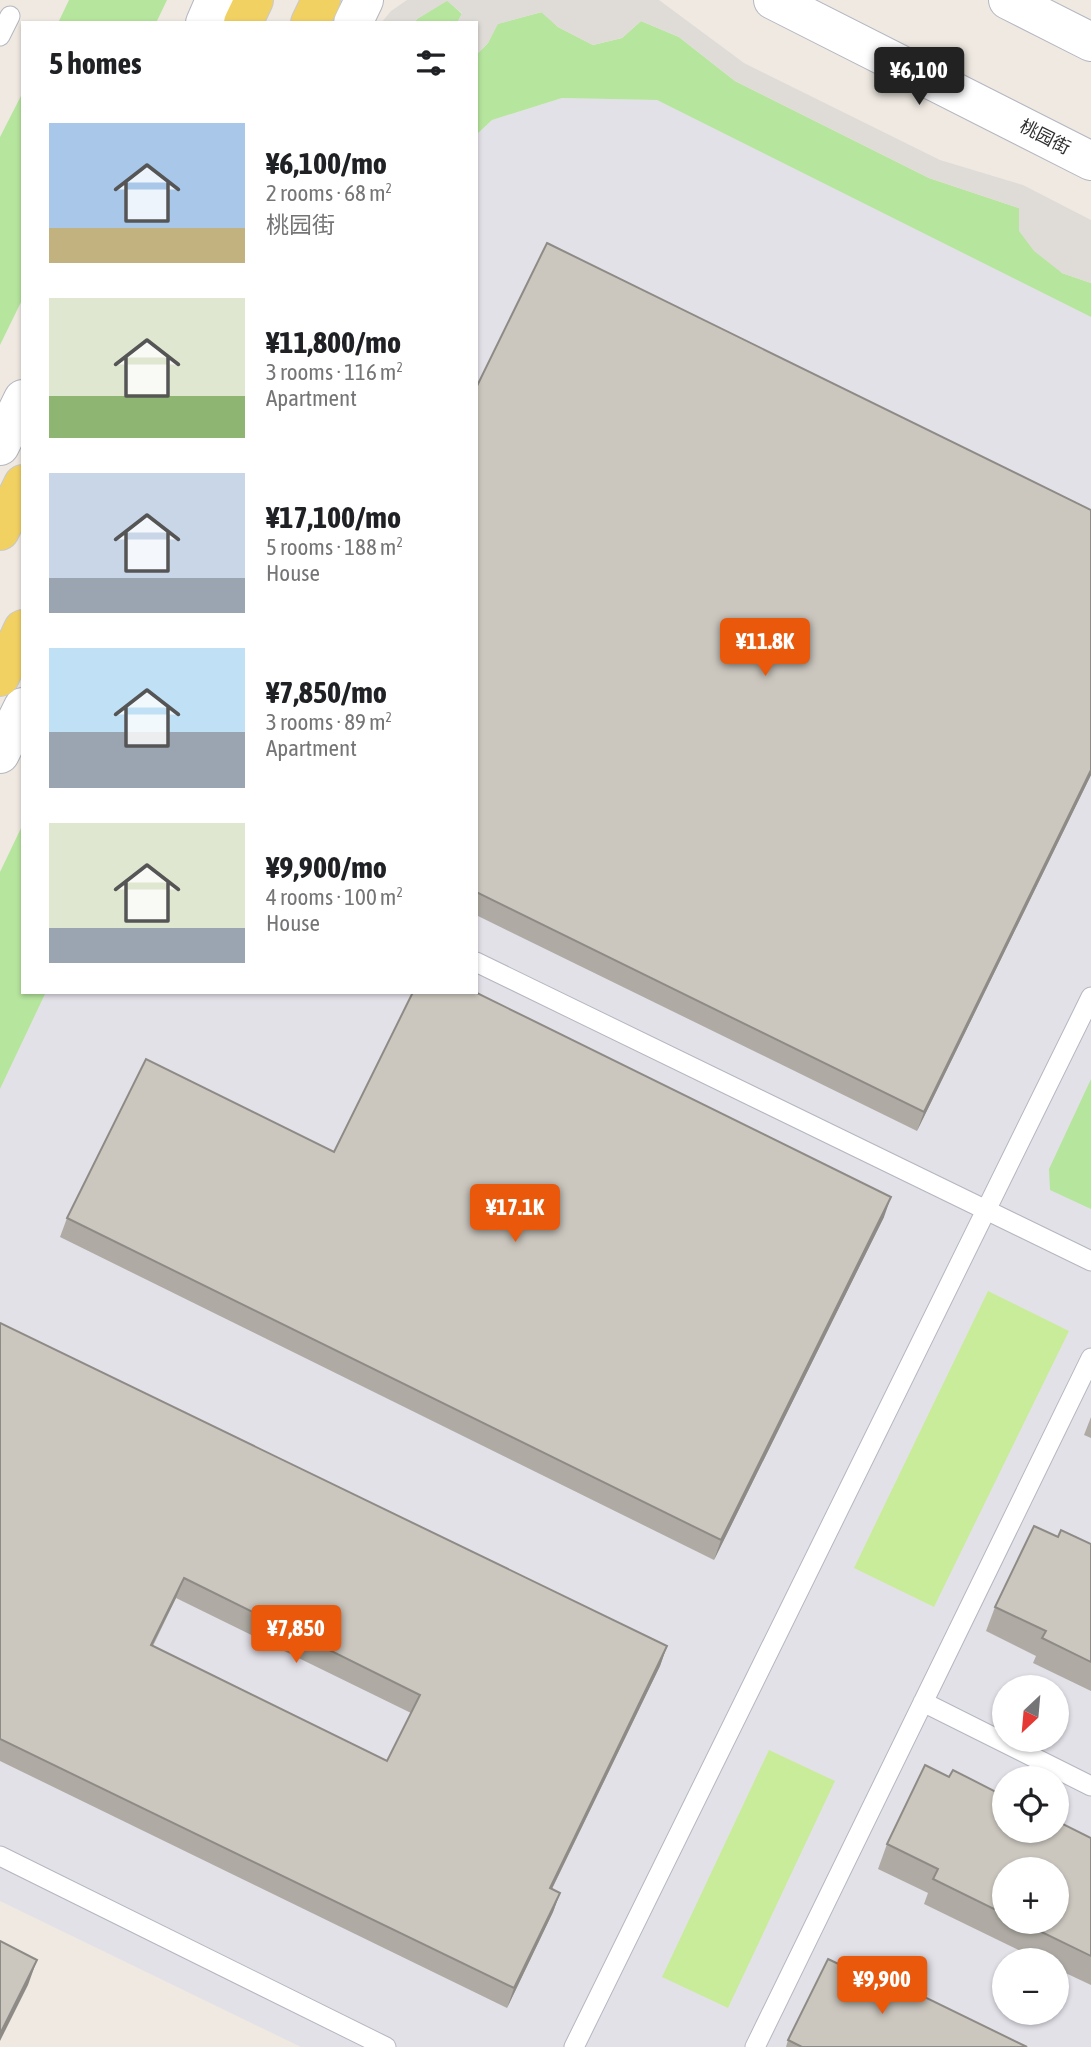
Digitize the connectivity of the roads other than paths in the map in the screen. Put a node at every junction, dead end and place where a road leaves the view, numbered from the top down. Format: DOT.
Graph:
graph roads {
  1 [pos="215,0"];
  2 [pos="254,0"];
  3 [pos="321,0"];
  4 [pos="364,0"];
  5 [pos="773,0"];
  6 [pos="1008,0"];
  7 [pos="10,16"];
  8 [pos="206,21"];
  9 [pos="244,21"];
  10 [pos="311,21"];
  11 [pos="354,21"];
  12 [pos="0,36"];
  13 [pos="1091,42"];
  14 [pos="1091,161"];
  15 [pos="21,403"];
  16 [pos="0,446"];
  17 [pos="21,488"];
  18 [pos="0,531"];
  19 [pos="21,633"];
  20 [pos="0,677"];
  21 [pos="478,963"];
  22 [pos="1091,997"];
  23 [pos="986,1210"];
  24 [pos="1091,1261"];
  25 [pos="1091,1358"];
  26 [pos="923,1702"];
  27 [pos="1091,1786"];
  28 [pos="0,1856"];
  29 [pos="386,2047"];
  30 [pos="574,2047"];
  31 [pos="755,2047"];
  1 -- 8 [label="main road"];
  2 -- 9 [label="main road"];
  3 -- 10 [label="main road"];
  4 -- 11 [label="main road"];
  5 -- 14 [label="main road, 桃园街"];
  6 -- 13 [label="main road"];
  7 -- 12 [label="lane"];
  15 -- 16 [label="main road"];
  17 -- 18 [label="main road"];
  19 -- 20 [label="main road"];
  21 -- 23 [label="lane"];
  22 -- 23 [label="lane"];
  23 -- 24 [label="lane"];
  23 -- 30 [label="lane"];
  25 -- 26 [label="lane"];
  26 -- 27 [label="lane"];
  26 -- 31 [label="lane"];
  28 -- 29 [label="lane"];
}
